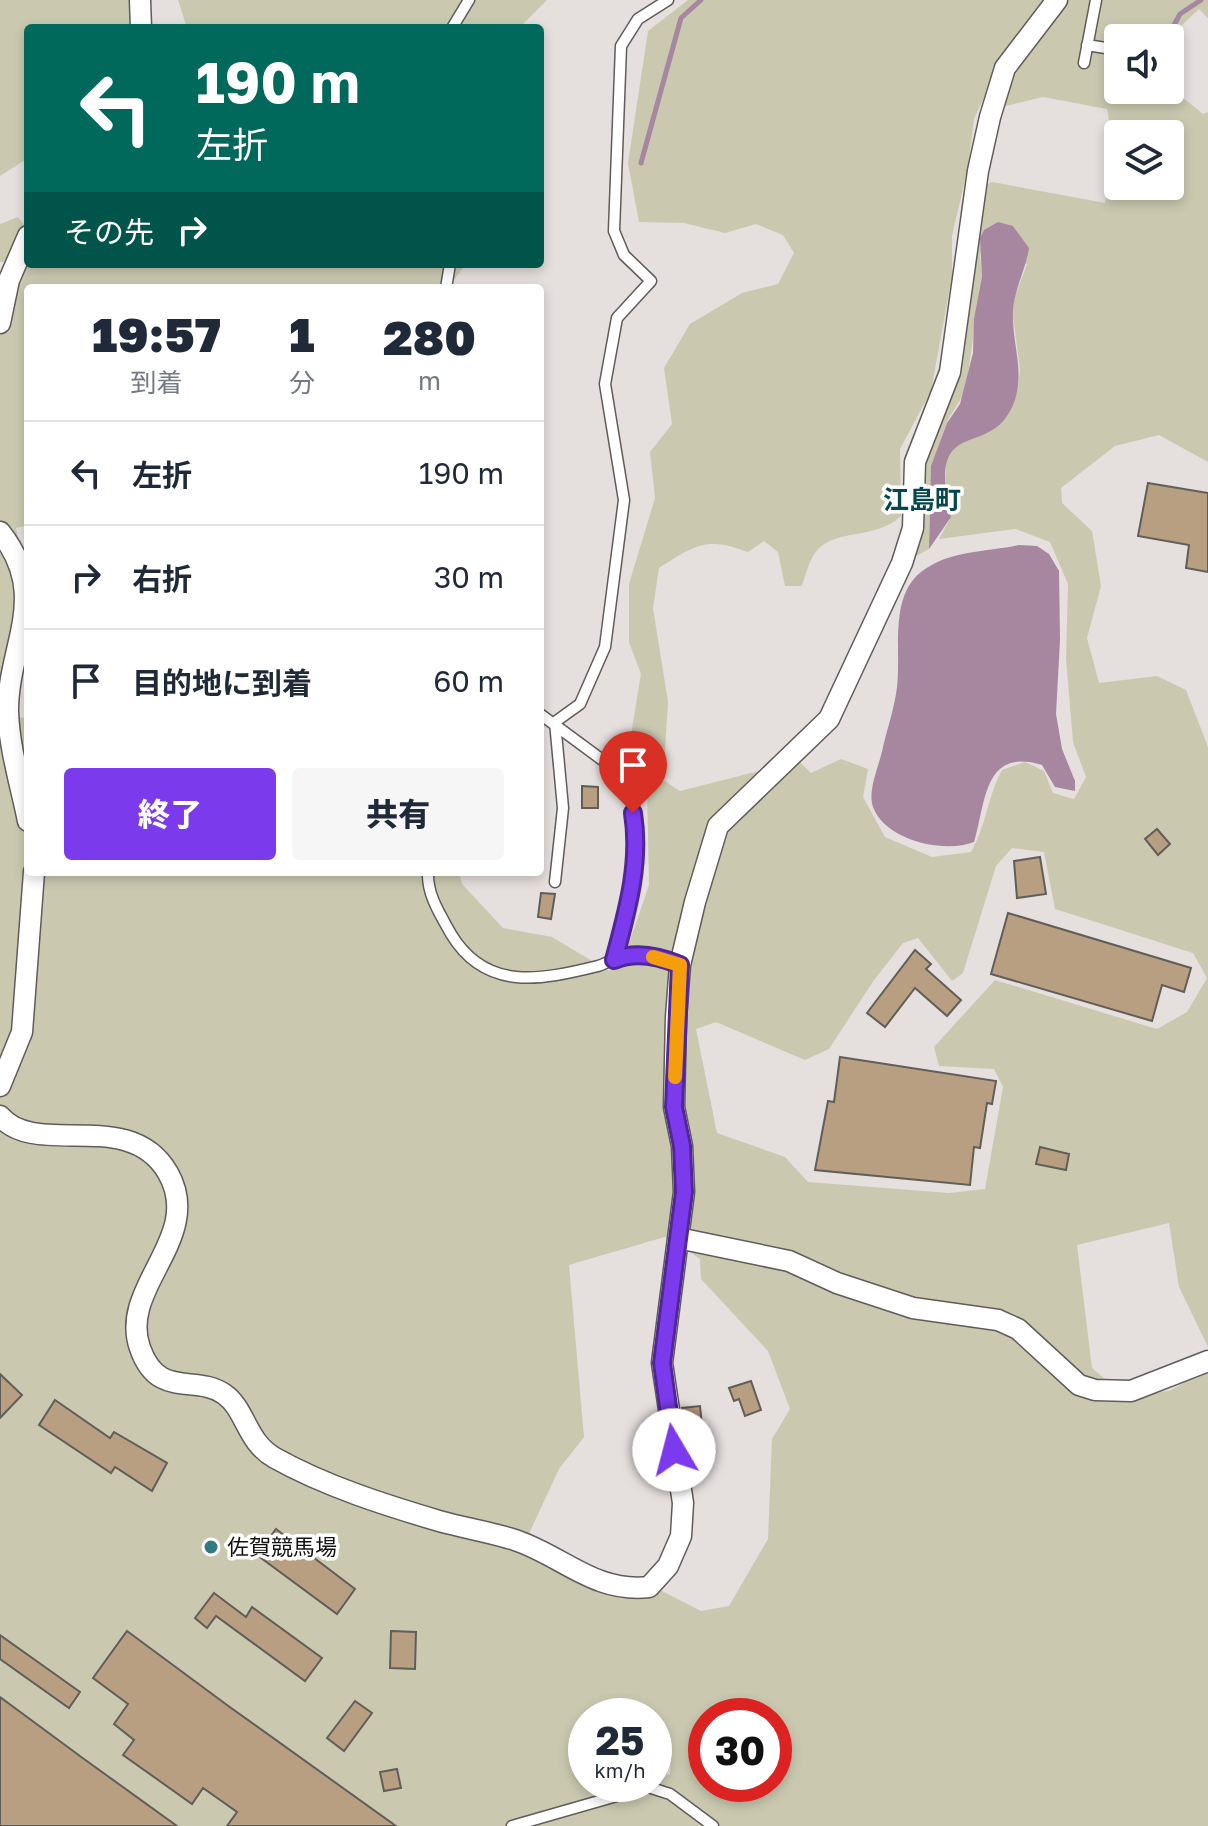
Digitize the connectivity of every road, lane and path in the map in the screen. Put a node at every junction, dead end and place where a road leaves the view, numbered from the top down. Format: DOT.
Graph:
graph roads {
  1 [pos="140,0"];
  2 [pos="469,0"];
  3 [pos="668,0"];
  4 [pos="1057,0"];
  5 [pos="1096,0"];
  6 [pos="141,24"];
  7 [pos="454,24"];
  8 [pos="1087,45"];
  9 [pos="1104,48"];
  10 [pos="1084,63"];
  11 [pos="24,245"];
  12 [pos="0,323"];
  13 [pos="0,532"];
  14 [pos="24,587"];
  15 [pos="24,627"];
  16 [pos="544,716"];
  17 [pos="555,722"];
  18 [pos="24,802"];
  19 [pos="34,876"];
  20 [pos="429,876"];
  21 [pos="555,882"];
  22 [pos="614,960"];
  23 [pos="680,965"];
  24 [pos="0,1086"];
  25 [pos="0,1116"];
  26 [pos="678,1238"];
  27 [pos="1208,1361"];
  28 [pos="512,1826"];
  29 [pos="713,1826"];
  1 -- 6 [label="street"];
  2 -- 7 [label="lane"];
  3 -- 17 [label="lane"];
  4 -- 23 [label="street"];
  5 -- 8 [label="lane"];
  8 -- 9 [label="lane"];
  8 -- 10 [label="lane"];
  11 -- 12 [label="street"];
  13 -- 14 [label="street"];
  15 -- 18 [label="street"];
  16 -- 17 [label="lane"];
  17 -- 21 [label="lane"];
  17 -- 22 [label="lane"];
  19 -- 24 [label="street"];
  20 -- 22 [label="lane"];
  22 -- 23 [label="lane"];
  23 -- 26 [label="street"];
  25 -- 26 [label="street"];
  26 -- 27 [label="street"];
  28 -- 29 [label="lane"];
}
